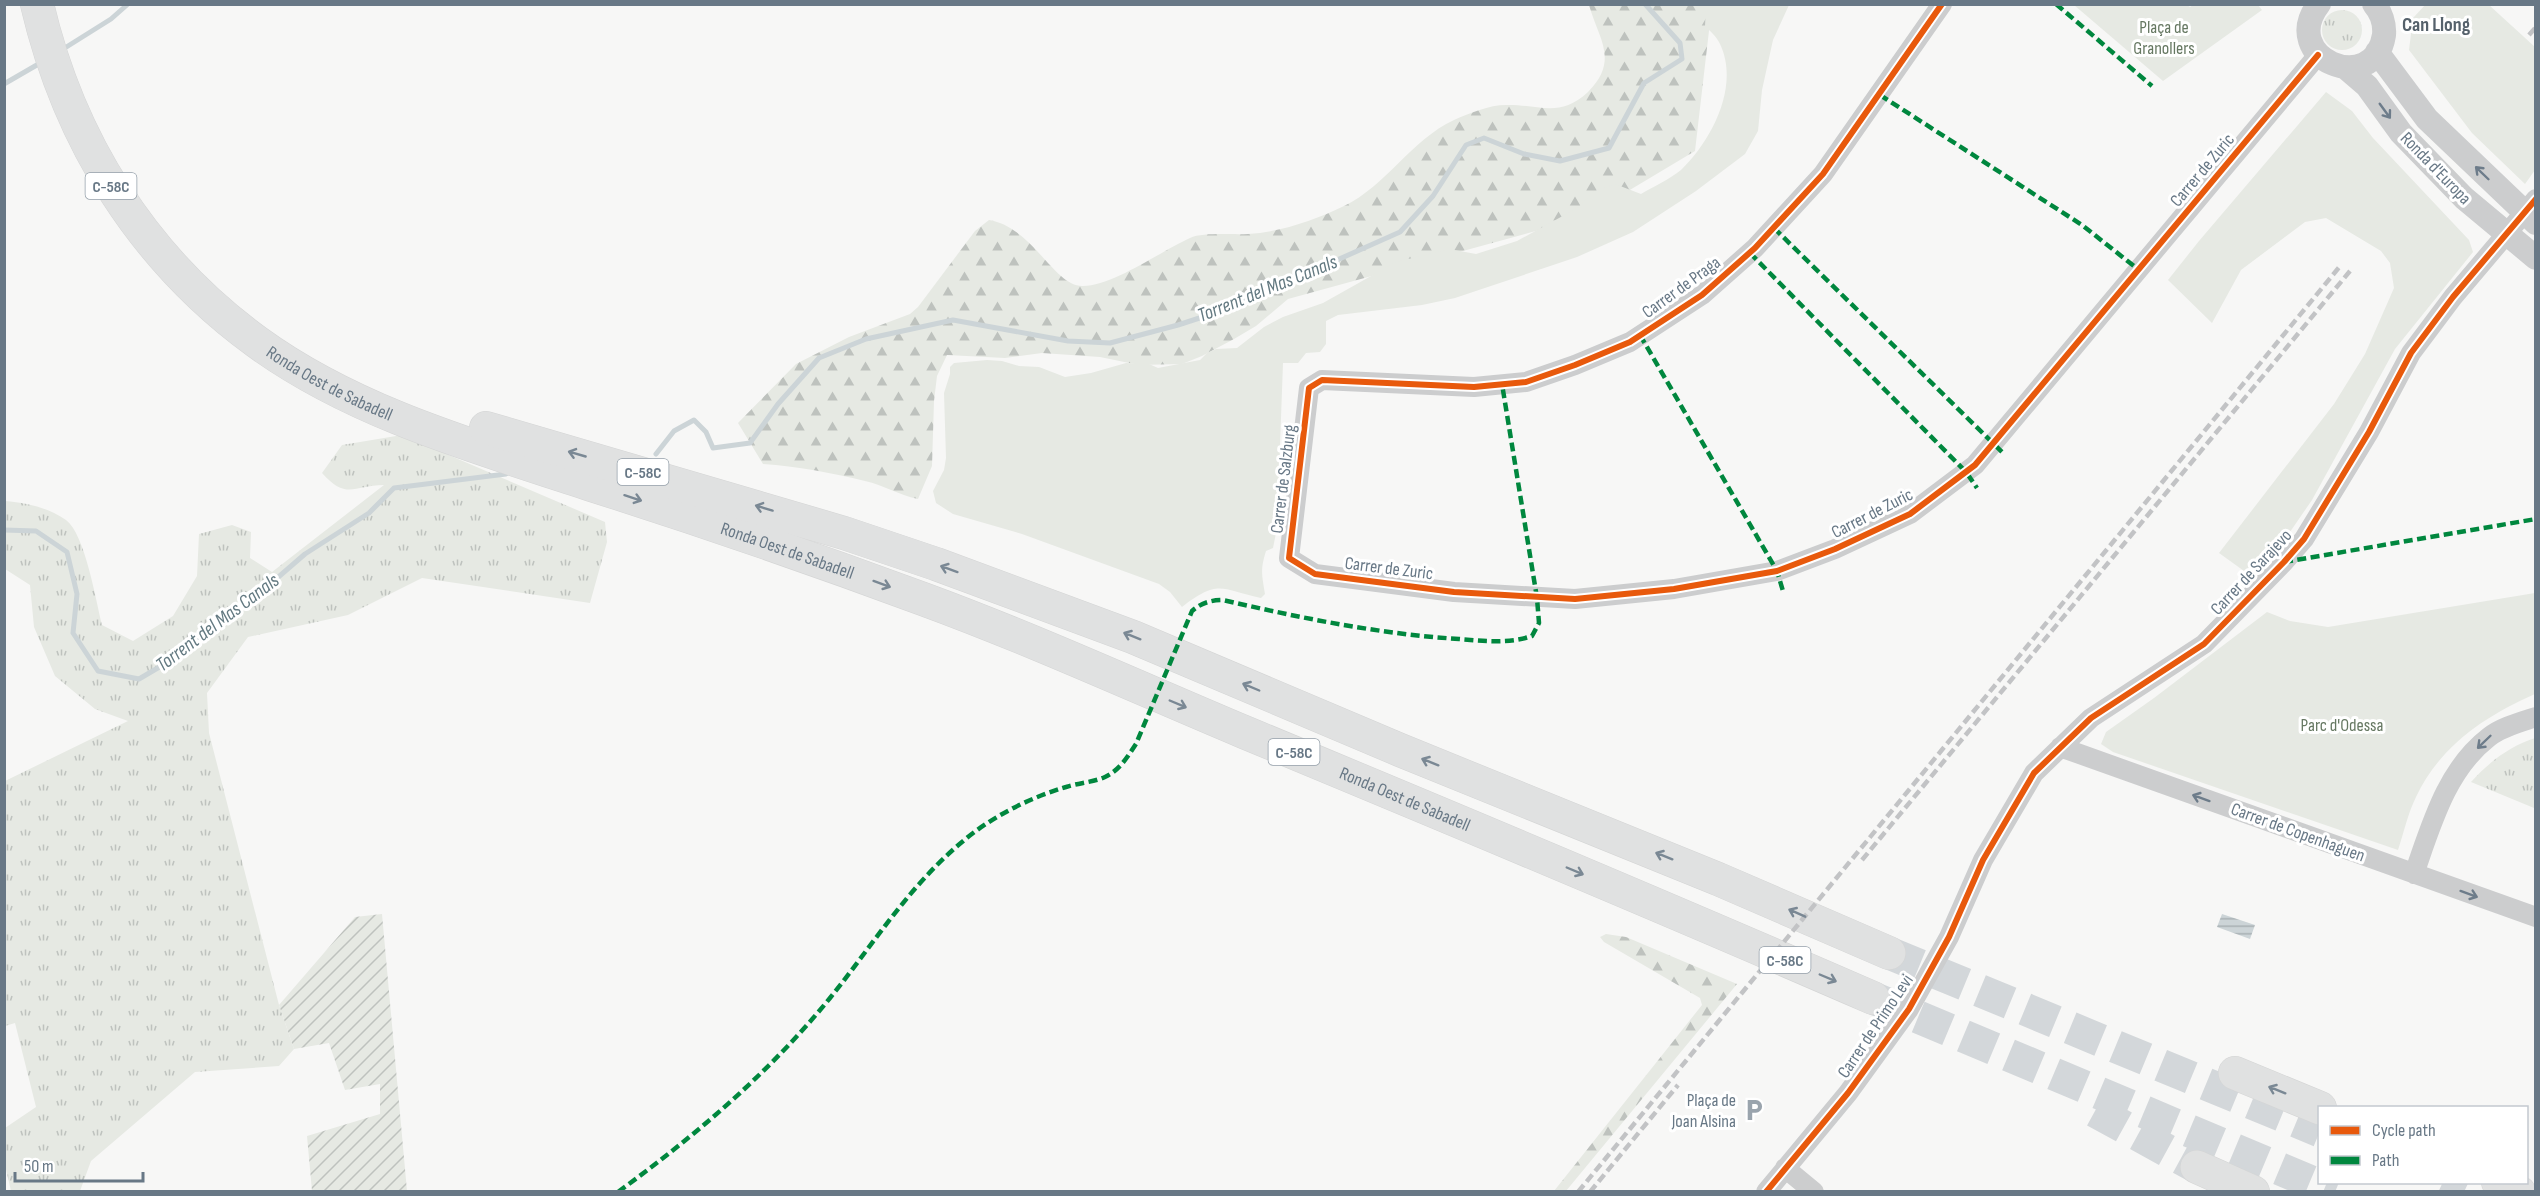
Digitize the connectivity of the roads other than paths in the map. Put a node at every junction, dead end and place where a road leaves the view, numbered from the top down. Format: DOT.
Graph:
graph roads {
  1 [pos="37,4"];
  2 [pos="47,4"];
  3 [pos="1942,4"];
  4 [pos="2373,4"];
  5 [pos="2316,7"];
  6 [pos="51,40"];
  7 [pos="2378,52"];
  8 [pos="2318,55"];
  9 [pos="2346,68"];
  10 [pos="76,111"];
  11 [pos="2532,212"];
  12 [pos="2505,234"];
  13 [pos="2535,258"];
  14 [pos="1322,380"];
  15 [pos="1315,574"];
  16 [pos="2535,717"];
  17 [pos="2060,747"];
  18 [pos="1983,860"];
  19 [pos="2414,874"];
  20 [pos="2535,918"];
  21 [pos="1889,953"];
  22 [pos="1873,998"];
  23 [pos="2235,1073"];
  24 [pos="2318,1108"];
  25 [pos="1785,1167"];
  26 [pos="2197,1167"];
  27 [pos="2503,1184"];
  28 [pos="1766,1191"];
  29 [pos="1814,1191"];
  30 [pos="2253,1191"];
  31 [pos="2519,1191"];
  1 -- 6 [label="highway, Ronda Oest de Sabadell / C-58C"];
  2 -- 6 [label="highway, Ronda Oest de Sabadell / C-58C"];
  3 -- 14 [label="street, Carrer de Praga"];
  4 -- 7 [label="street"];
  5 -- 8 [label="street"];
  6 -- 10 [label="highway, Ronda Oest de Sabadell / C-58C"];
  7 -- 9 [label="street"];
  11 -- 7 [label="street, Ronda d'Europa, one-way"];
  8 -- 9 [label="street, Ronda d'Europa"];
  8 -- 15 [label="street, Carrer de Zuric"];
  9 -- 12 [label="street, Ronda d'Europa, one-way"];
  21 -- 10 [label="highway, Ronda Oest de Sabadell / C-58C, one-way"];
  10 -- 22 [label="highway, Ronda Oest de Sabadell / C-58C, one-way"];
  11 -- 12 [label="street, Carrer de Sarajevo"];
  12 -- 13 [label="street, Ronda d'Europa"];
  12 -- 17 [label="street, Carrer de Sarajevo"];
  14 -- 15 [label="street, Carrer de Salzburg"];
  16 -- 19 [label="street, one-way"];
  17 -- 18 [label="street, Carrer de Sarajevo"];
  19 -- 17 [label="street, Carrer de Copenhaguen, one-way"];
  18 -- 25 [label="street, Carrer de Primo Levi"];
  19 -- 20 [label="street, Carrer de Copenhaguen, one-way"];
  24 -- 23 [label="highway, one-way"];
  25 -- 28 [label="street, Carrer de Primo Levi"];
  25 -- 29 [label="street"];
  26 -- 30 [label="highway"];
  27 -- 31 [label="highway"];
}
